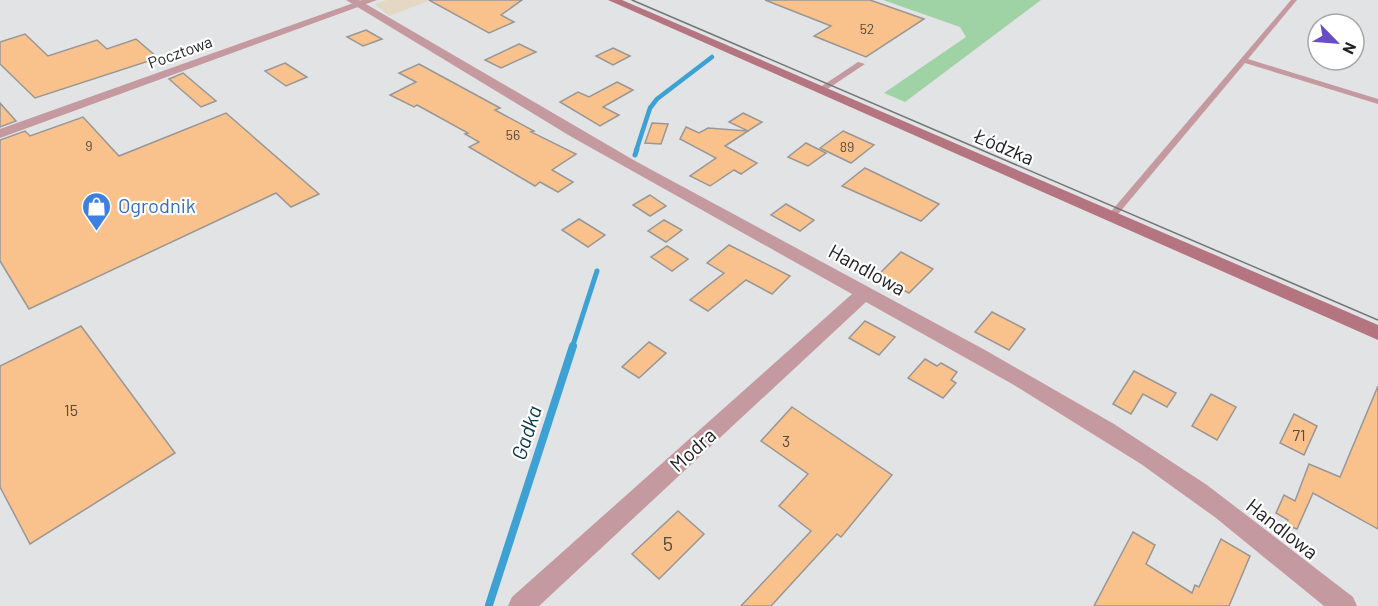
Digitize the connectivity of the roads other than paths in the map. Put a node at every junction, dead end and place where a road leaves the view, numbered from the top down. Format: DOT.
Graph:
graph roads {
  1 [pos="613,0"];
  2 [pos="1294,0"];
  3 [pos="360,2"];
  4 [pos="1244,60"];
  5 [pos="861,63"];
  6 [pos="819,90"];
  7 [pos="1378,102"];
  8 [pos="0,134"];
  9 [pos="1112,217"];
  10 [pos="864,294"];
  11 [pos="1378,333"];
  12 [pos="521,606"];
  13 [pos="1344,606"];
  1 -- 6 [label="main road, Łódzka"];
  2 -- 4 [label="lane"];
  3 -- 8 [label="street, Pocztowa"];
  3 -- 10 [label="street, Handlowa"];
  4 -- 7 [label="lane"];
  4 -- 9 [label="lane"];
  5 -- 6 [label="lane"];
  6 -- 9 [label="main road, Łódzka"];
  9 -- 11 [label="main road, Łódzka"];
  10 -- 12 [label="street, Modra"];
  10 -- 13 [label="street, Handlowa"];
}
